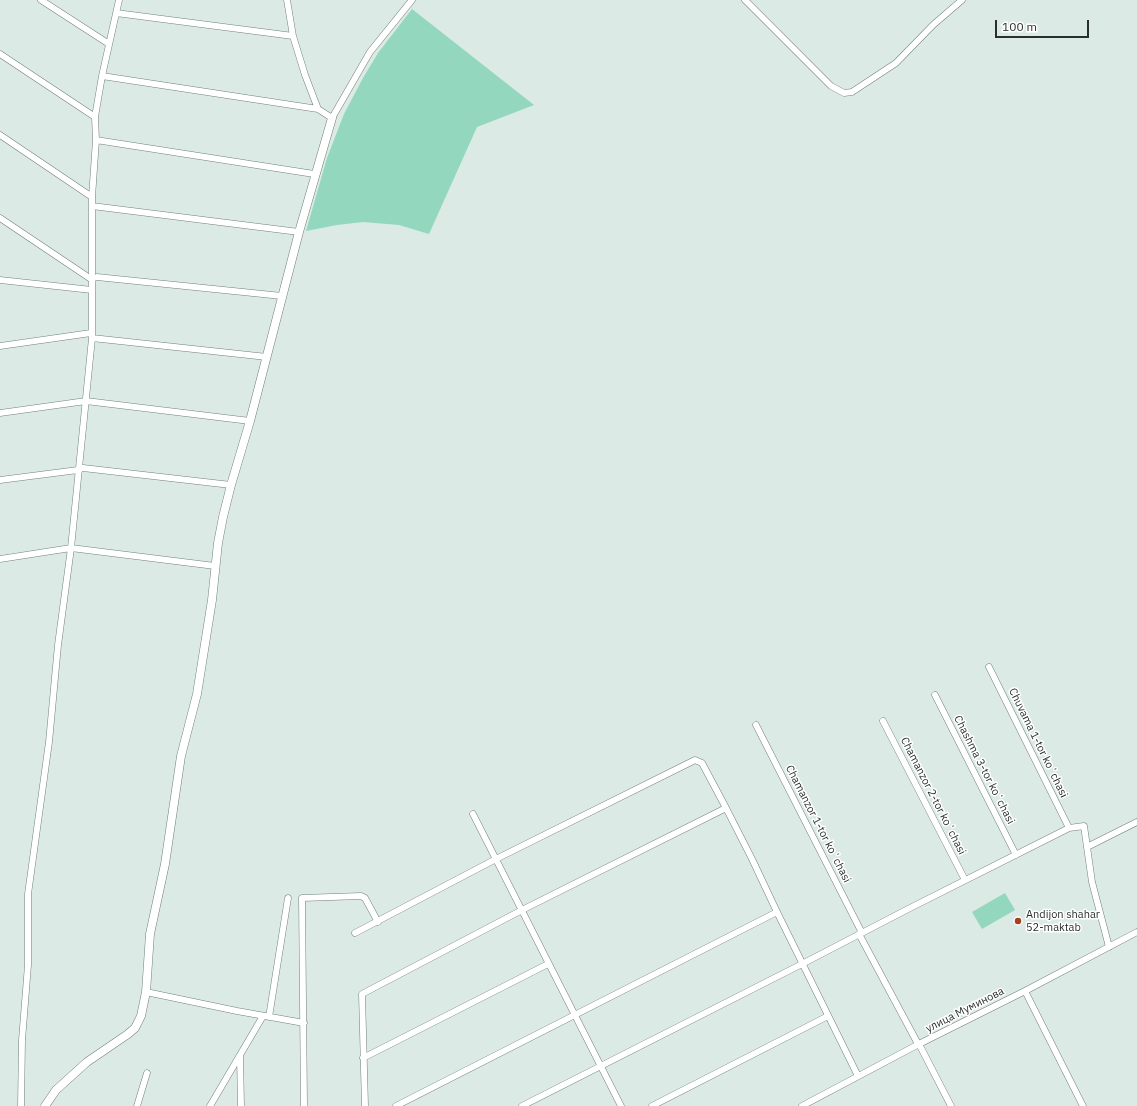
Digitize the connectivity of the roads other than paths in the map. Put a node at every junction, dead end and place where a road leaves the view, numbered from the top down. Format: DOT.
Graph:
graph roads {
  1 [pos="41,0"];
  2 [pos="118,0"];
  3 [pos="287,0"];
  4 [pos="412,0"];
  5 [pos="745,0"];
  6 [pos="962,0"];
  7 [pos="116,13"];
  8 [pos="293,36"];
  9 [pos="109,44"];
  10 [pos="0,54"];
  11 [pos="102,76"];
  12 [pos="318,109"];
  13 [pos="95,117"];
  14 [pos="332,118"];
  15 [pos="0,135"];
  16 [pos="96,140"];
  17 [pos="314,174"];
  18 [pos="92,197"];
  19 [pos="92,206"];
  20 [pos="0,218"];
  21 [pos="299,232"];
  22 [pos="91,278"];
  23 [pos="0,280"];
  24 [pos="92,290"];
  25 [pos="282,296"];
  26 [pos="92,335"];
  27 [pos="0,346"];
  28 [pos="266,357"];
  29 [pos="86,401"];
  30 [pos="0,414"];
  31 [pos="250,421"];
  32 [pos="78,470"];
  33 [pos="0,480"];
  34 [pos="231,485"];
  35 [pos="71,548"];
  36 [pos="0,559"];
  37 [pos="215,566"];
  38 [pos="989,667"];
  39 [pos="935,695"];
  40 [pos="883,721"];
  41 [pos="756,725"];
  42 [pos="726,808"];
  43 [pos="473,814"];
  44 [pos="1137,822"];
  45 [pos="1069,828"];
  46 [pos="1087,847"];
  47 [pos="1016,855"];
  48 [pos="496,859"];
  49 [pos="965,880"];
  50 [pos="288,898"];
  51 [pos="522,910"];
  52 [pos="777,912"];
  53 [pos="378,922"];
  54 [pos="1137,932"];
  55 [pos="355,933"];
  56 [pos="860,933"];
  57 [pos="1109,947"];
  58 [pos="548,964"];
  59 [pos="802,964"];
  60 [pos="1025,991"];
  61 [pos="146,992"];
  62 [pos="574,1016"];
  63 [pos="828,1016"];
  64 [pos="266,1017"];
  65 [pos="304,1023"];
  66 [pos="918,1044"];
  67 [pos="240,1055"];
  68 [pos="363,1058"];
  69 [pos="601,1066"];
  70 [pos="147,1074"];
  71 [pos="858,1076"];
  72 [pos="21,1106"];
  73 [pos="45,1106"];
  74 [pos="137,1106"];
  75 [pos="210,1106"];
  76 [pos="241,1106"];
  77 [pos="304,1106"];
  78 [pos="365,1106"];
  79 [pos="396,1106"];
  80 [pos="522,1106"];
  81 [pos="621,1106"];
  82 [pos="652,1106"];
  83 [pos="803,1106"];
  84 [pos="951,1106"];
  85 [pos="1083,1106"];
  1 -- 9 [label="street"];
  2 -- 7 [label="street"];
  3 -- 8 [label="street"];
  4 -- 14 [label="street"];
  5 -- 6 [label="street"];
  7 -- 8 [label="street"];
  7 -- 9 [label="street"];
  8 -- 12 [label="street"];
  9 -- 11 [label="street"];
  10 -- 13 [label="street"];
  11 -- 12 [label="street"];
  11 -- 13 [label="street"];
  12 -- 14 [label="street"];
  13 -- 16 [label="street"];
  14 -- 17 [label="street"];
  15 -- 18 [label="street"];
  16 -- 17 [label="street"];
  16 -- 18 [label="street"];
  17 -- 21 [label="street"];
  18 -- 19 [label="street"];
  19 -- 21 [label="street"];
  19 -- 22 [label="street"];
  20 -- 22 [label="street"];
  21 -- 25 [label="street"];
  22 -- 24 [label="street"];
  22 -- 25 [label="street"];
  23 -- 24 [label="street"];
  24 -- 26 [label="street"];
  25 -- 28 [label="street"];
  26 -- 27 [label="street"];
  26 -- 28 [label="street"];
  26 -- 29 [label="street"];
  28 -- 31 [label="street"];
  29 -- 30 [label="street"];
  29 -- 31 [label="street"];
  29 -- 32 [label="street"];
  31 -- 34 [label="street"];
  32 -- 33 [label="street"];
  32 -- 34 [label="street"];
  32 -- 35 [label="street"];
  34 -- 37 [label="street"];
  35 -- 36 [label="street"];
  35 -- 37 [label="street"];
  35 -- 72 [label="street"];
  37 -- 61 [label="street"];
  38 -- 45 [label="street, Chuvama 1-tor koʻchasi"];
  39 -- 47 [label="street, Chashma 3-tor koʻchasi"];
  40 -- 49 [label="street, Chamanzor 2-tor koʻchasi"];
  41 -- 56 [label="street, Chamanzor 1-tor koʻchasi"];
  42 -- 48 [label="street"];
  42 -- 51 [label="street"];
  42 -- 52 [label="street"];
  43 -- 48 [label="street"];
  44 -- 46 [label="street"];
  45 -- 46 [label="street"];
  45 -- 47 [label="street"];
  46 -- 57 [label="street"];
  47 -- 49 [label="street"];
  48 -- 51 [label="street"];
  48 -- 53 [label="street"];
  49 -- 56 [label="street"];
  50 -- 64 [label="street"];
  51 -- 58 [label="street"];
  51 -- 68 [label="street"];
  52 -- 59 [label="street"];
  52 -- 62 [label="street"];
  53 -- 55 [label="street"];
  53 -- 65 [label="street"];
  54 -- 57 [label="street, улица Муминова"];
  56 -- 59 [label="street"];
  56 -- 66 [label="street, Chamanzor 1-tor koʻchasi"];
  57 -- 60 [label="street, улица Муминова"];
  58 -- 62 [label="street"];
  58 -- 68 [label="street"];
  59 -- 63 [label="street"];
  59 -- 69 [label="street"];
  60 -- 66 [label="street, улица Муминова"];
  60 -- 85 [label="street"];
  61 -- 64 [label="street"];
  61 -- 73 [label="street"];
  62 -- 69 [label="street"];
  62 -- 79 [label="street"];
  63 -- 71 [label="street"];
  63 -- 82 [label="street"];
  64 -- 65 [label="street"];
  64 -- 67 [label="street"];
  65 -- 77 [label="street"];
  66 -- 71 [label="street, улица Муминова"];
  66 -- 84 [label="street, Chamanzor 1-tor koʻchasi"];
  67 -- 75 [label="street"];
  67 -- 76 [label="street"];
  68 -- 78 [label="street"];
  69 -- 80 [label="street"];
  69 -- 81 [label="street"];
  70 -- 74 [label="street"];
  71 -- 83 [label="street, улица Муминова"];
}
